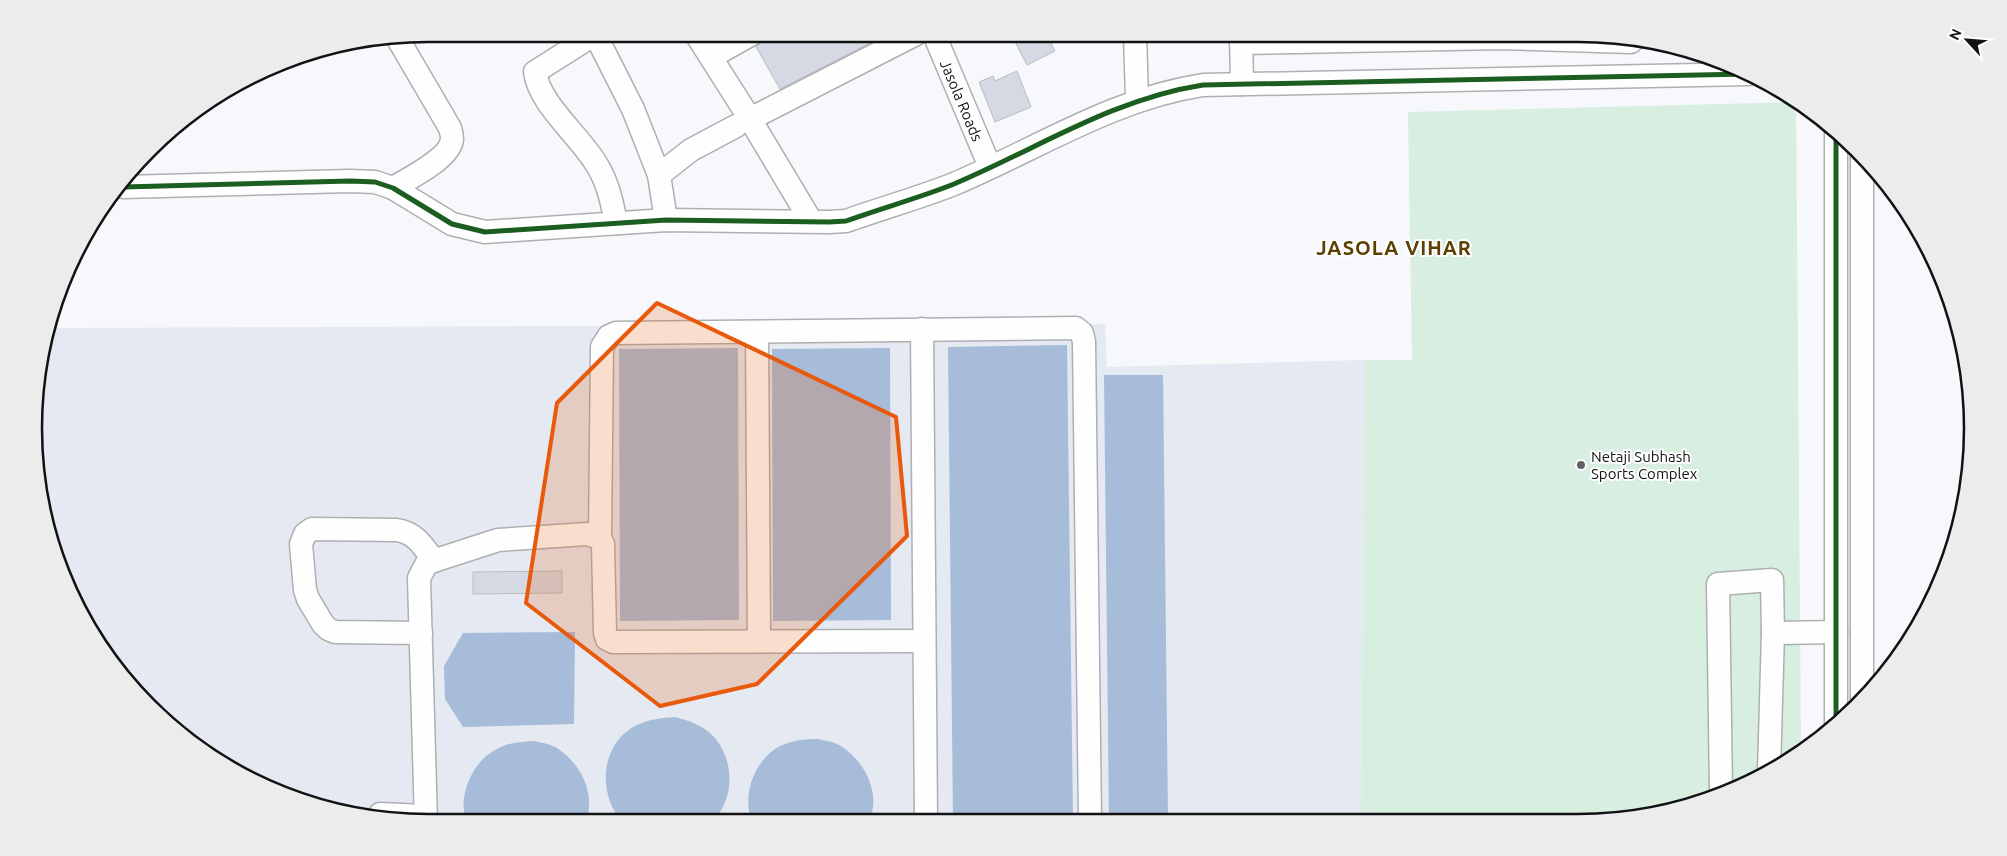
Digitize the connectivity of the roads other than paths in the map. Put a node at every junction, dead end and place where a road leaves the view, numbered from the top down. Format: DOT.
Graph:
graph roads {
  1 [pos="582,42"];
  2 [pos="599,42"];
  3 [pos="701,42"];
  4 [pos="738,42"];
  5 [pos="900,42"];
  6 [pos="937,42"];
  7 [pos="1135,42"];
  8 [pos="1241,42"];
  9 [pos="401,43"];
  10 [pos="711,57"];
  11 [pos="1728,72"];
  12 [pos="1242,84"];
  13 [pos="1137,100"];
  14 [pos="743,123"];
  15 [pos="1836,141"];
  16 [pos="1862,166"];
  17 [pos="990,167"];
  18 [pos="659,174"];
  19 [pos="127,187"];
  20 [pos="393,188"];
  21 [pos="666,220"];
  22 [pos="811,222"];
  23 [pos="616,223"];
  24 [pos="922,329"];
  25 [pos="757,332"];
  26 [pos="600,538"];
  27 [pos="434,560"];
  28 [pos="1836,632"];
  29 [pos="420,633"];
  30 [pos="1773,633"];
  31 [pos="759,641"];
  32 [pos="923,641"];
  33 [pos="1862,690"];
  34 [pos="1836,715"];
  35 [pos="1769,764"];
  36 [pos="1721,786"];
  37 [pos="426,814"];
  38 [pos="926,814"];
  39 [pos="1090,814"];
  1 -- 23 [label="street"];
  2 -- 18 [label="street"];
  3 -- 10 [label="street"];
  4 -- 10 [label="street"];
  5 -- 14 [label="street"];
  6 -- 17 [label="street, Jasola Roads"];
  7 -- 13 [label="street"];
  8 -- 12 [label="street"];
  9 -- 20 [label="street"];
  10 -- 14 [label="street"];
  11 -- 12 [label="street"];
  12 -- 13 [label="street"];
  13 -- 17 [label="street"];
  14 -- 18 [label="street"];
  14 -- 22 [label="street"];
  15 -- 28 [label="street"];
  16 -- 33 [label="street"];
  17 -- 22 [label="street"];
  18 -- 21 [label="street"];
  19 -- 20 [label="street"];
  20 -- 23 [label="street"];
  21 -- 22 [label="street"];
  21 -- 23 [label="street"];
  24 -- 25 [label="street"];
  24 -- 32 [label="street"];
  24 -- 39 [label="street"];
  25 -- 26 [label="street"];
  25 -- 31 [label="street"];
  26 -- 27 [label="street"];
  26 -- 31 [label="street"];
  27 -- 29 [label="street"];
  27 -- 29 [label="street"];
  28 -- 30 [label="street"];
  28 -- 34 [label="street"];
  29 -- 37 [label="street"];
  30 -- 35 [label="street"];
  30 -- 36 [label="street"];
  31 -- 32 [label="street"];
  32 -- 38 [label="street"];
}
